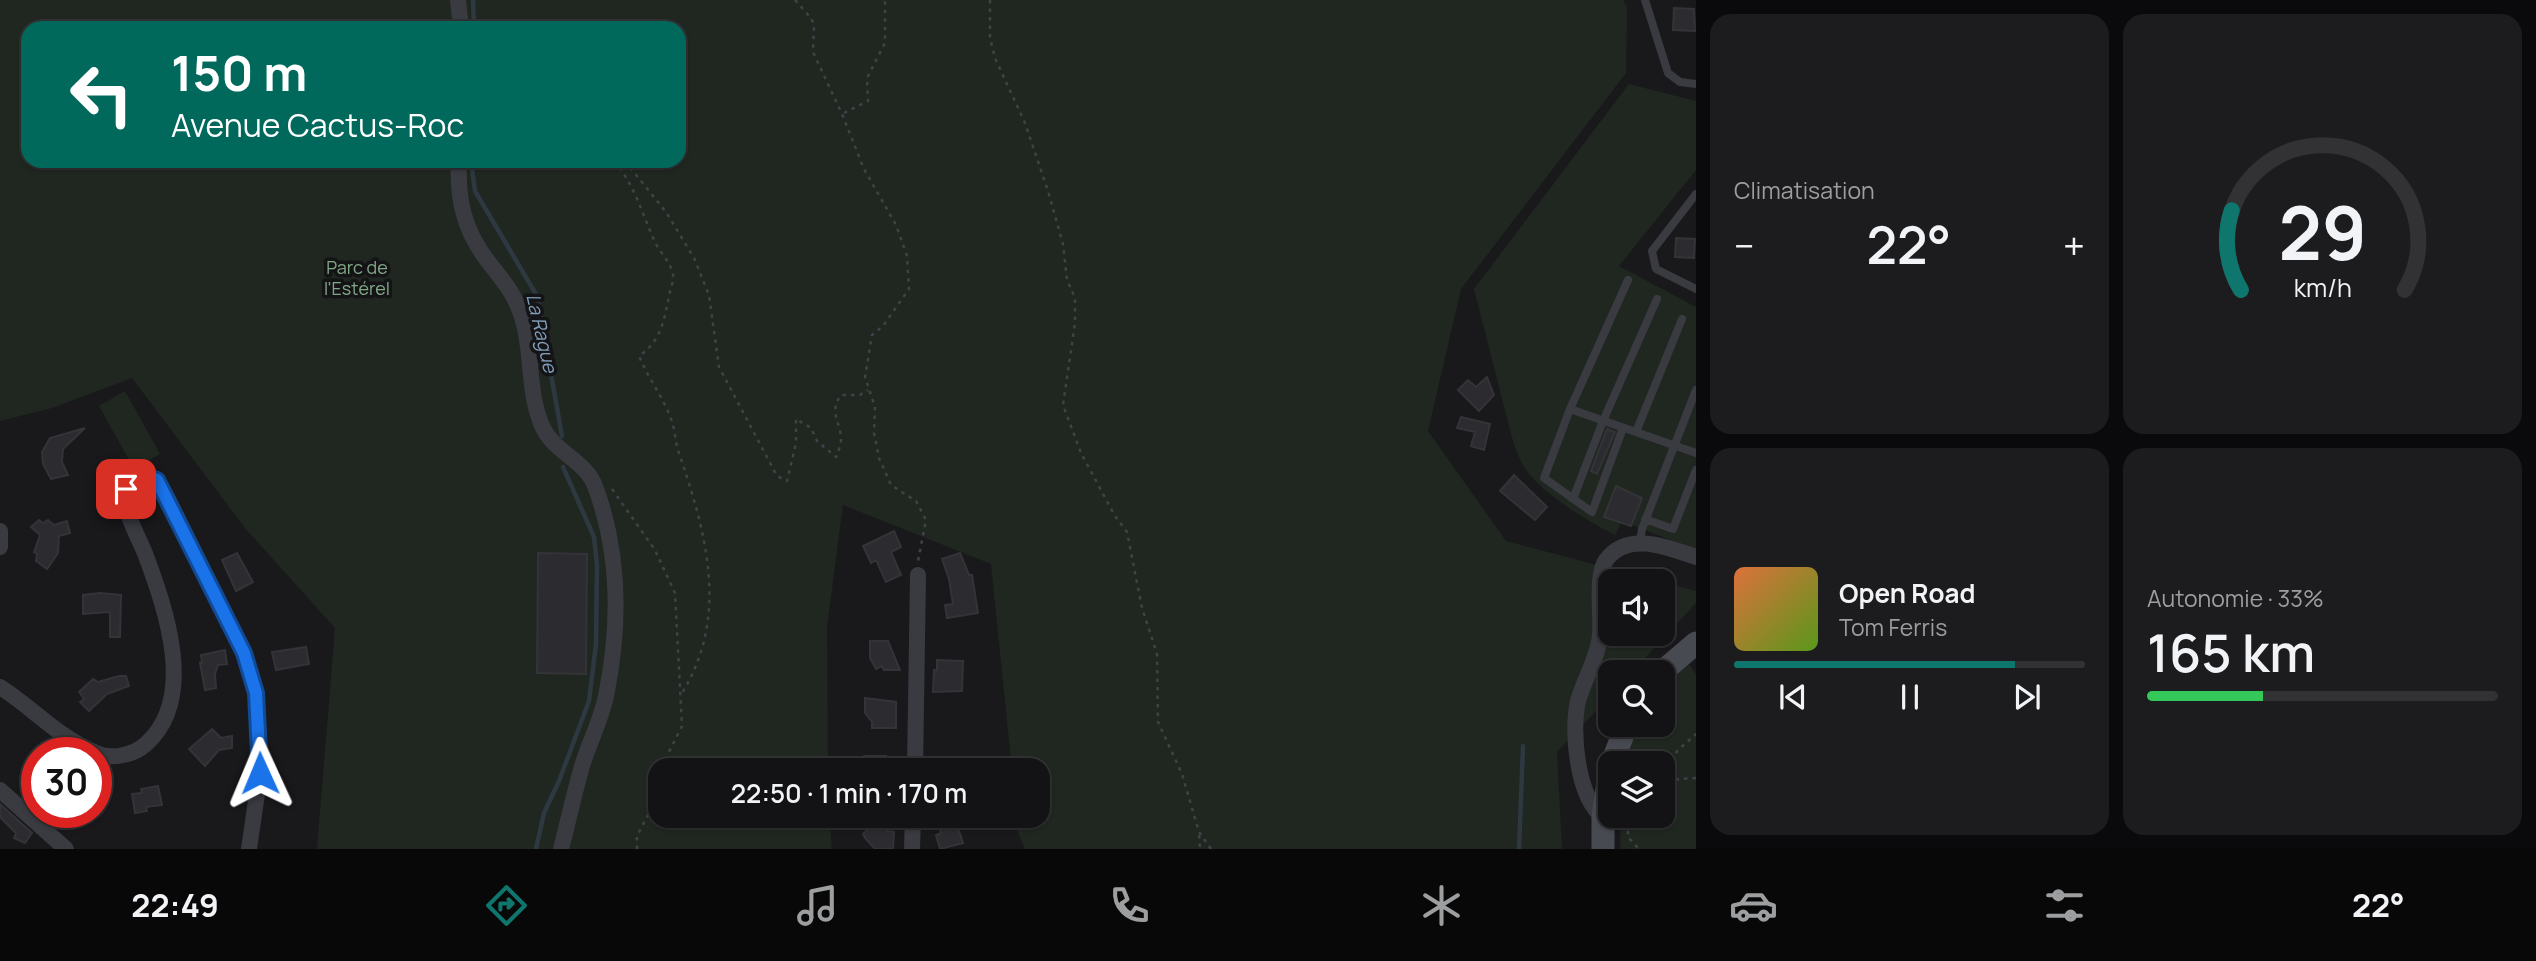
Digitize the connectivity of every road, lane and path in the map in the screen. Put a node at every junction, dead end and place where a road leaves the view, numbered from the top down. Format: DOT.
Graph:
graph roads {
  1 [pos="458,0"];
  2 [pos="795,0"];
  3 [pos="885,0"];
  4 [pos="990,0"];
  5 [pos="1645,0"];
  6 [pos="460,21"];
  7 [pos="1696,84"];
  8 [pos="842,114"];
  9 [pos="459,168"];
  10 [pos="620,168"];
  11 [pos="631,168"];
  12 [pos="1696,194"];
  13 [pos="1628,280"];
  14 [pos="1696,289"];
  15 [pos="1657,299"];
  16 [pos="1682,319"];
  17 [pos="868,390"];
  18 [pos="1696,390"];
  19 [pos="1570,409"];
  20 [pos="1603,421"];
  21 [pos="1623,428"];
  22 [pos="1636,432"];
  23 [pos="1674,445"];
  24 [pos="1696,453"];
  25 [pos="1696,470"];
  26 [pos="594,484"];
  27 [pos="1573,499"];
  28 [pos="1645,519"];
  29 [pos="0,531"];
  30 [pos="1640,542"];
  31 [pos="0,547"];
  32 [pos="1696,557"];
  33 [pos="918,575"];
  34 [pos="1696,643"];
  35 [pos="1675,661"];
  36 [pos="0,687"];
  37 [pos="682,694"];
  38 [pos="1696,734"];
  39 [pos="66,737"];
  40 [pos="112,756"];
  41 [pos="1675,757"];
  42 [pos="666,758"];
  43 [pos="915,758"];
  44 [pos="1696,778"];
  45 [pos="1675,779"];
  46 [pos="0,790"];
  47 [pos="1598,813"];
  48 [pos="648,815"];
  49 [pos="913,828"];
  50 [pos="1603,828"];
  51 [pos="1629,828"];
  52 [pos="1199,832"];
  53 [pos="66,849"];
  54 [pos="249,849"];
  55 [pos="561,849"];
  56 [pos="637,849"];
  57 [pos="912,849"];
  58 [pos="1200,849"];
  59 [pos="1211,849"];
  60 [pos="1603,849"];
  61 [pos="1639,849"];
  1 -- 6 [label="street"];
  2 -- 8 [label="path"];
  3 -- 8 [label="path"];
  4 -- 52 [label="path"];
  5 -- 7 [label="lane"];
  8 -- 17 [label="path"];
  9 -- 26 [label="street"];
  10 -- 37 [label="path"];
  11 -- 17 [label="path"];
  12 -- 14 [label="lane"];
  13 -- 19 [label="lane"];
  15 -- 20 [label="lane"];
  16 -- 22 [label="lane"];
  17 -- 33 [label="path"];
  18 -- 23 [label="lane"];
  19 -- 20 [label="lane"];
  19 -- 27 [label="lane"];
  20 -- 21 [label="lane"];
  20 -- 27 [label="lane"];
  21 -- 22 [label="lane"];
  21 -- 27 [label="lane"];
  22 -- 23 [label="lane"];
  23 -- 24 [label="lane"];
  23 -- 28 [label="lane"];
  25 -- 28 [label="lane"];
  26 -- 37 [label="path"];
  26 -- 55 [label="street"];
  28 -- 30 [label="lane"];
  29 -- 31 [label="street"];
  30 -- 32 [label="street"];
  30 -- 47 [label="street"];
  33 -- 43 [label="street"];
  34 -- 35 [label="main road"];
  36 -- 39 [label="street"];
  37 -- 42 [label="path"];
  38 -- 41 [label="path"];
  40 -- 54 [label="street"];
  44 -- 45 [label="path"];
  46 -- 53 [label="street"];
  48 -- 56 [label="path"];
  49 -- 57 [label="street"];
  50 -- 60 [label="main road"];
  51 -- 61 [label="path"];
  52 -- 58 [label="path"];
  52 -- 59 [label="path"];
}
